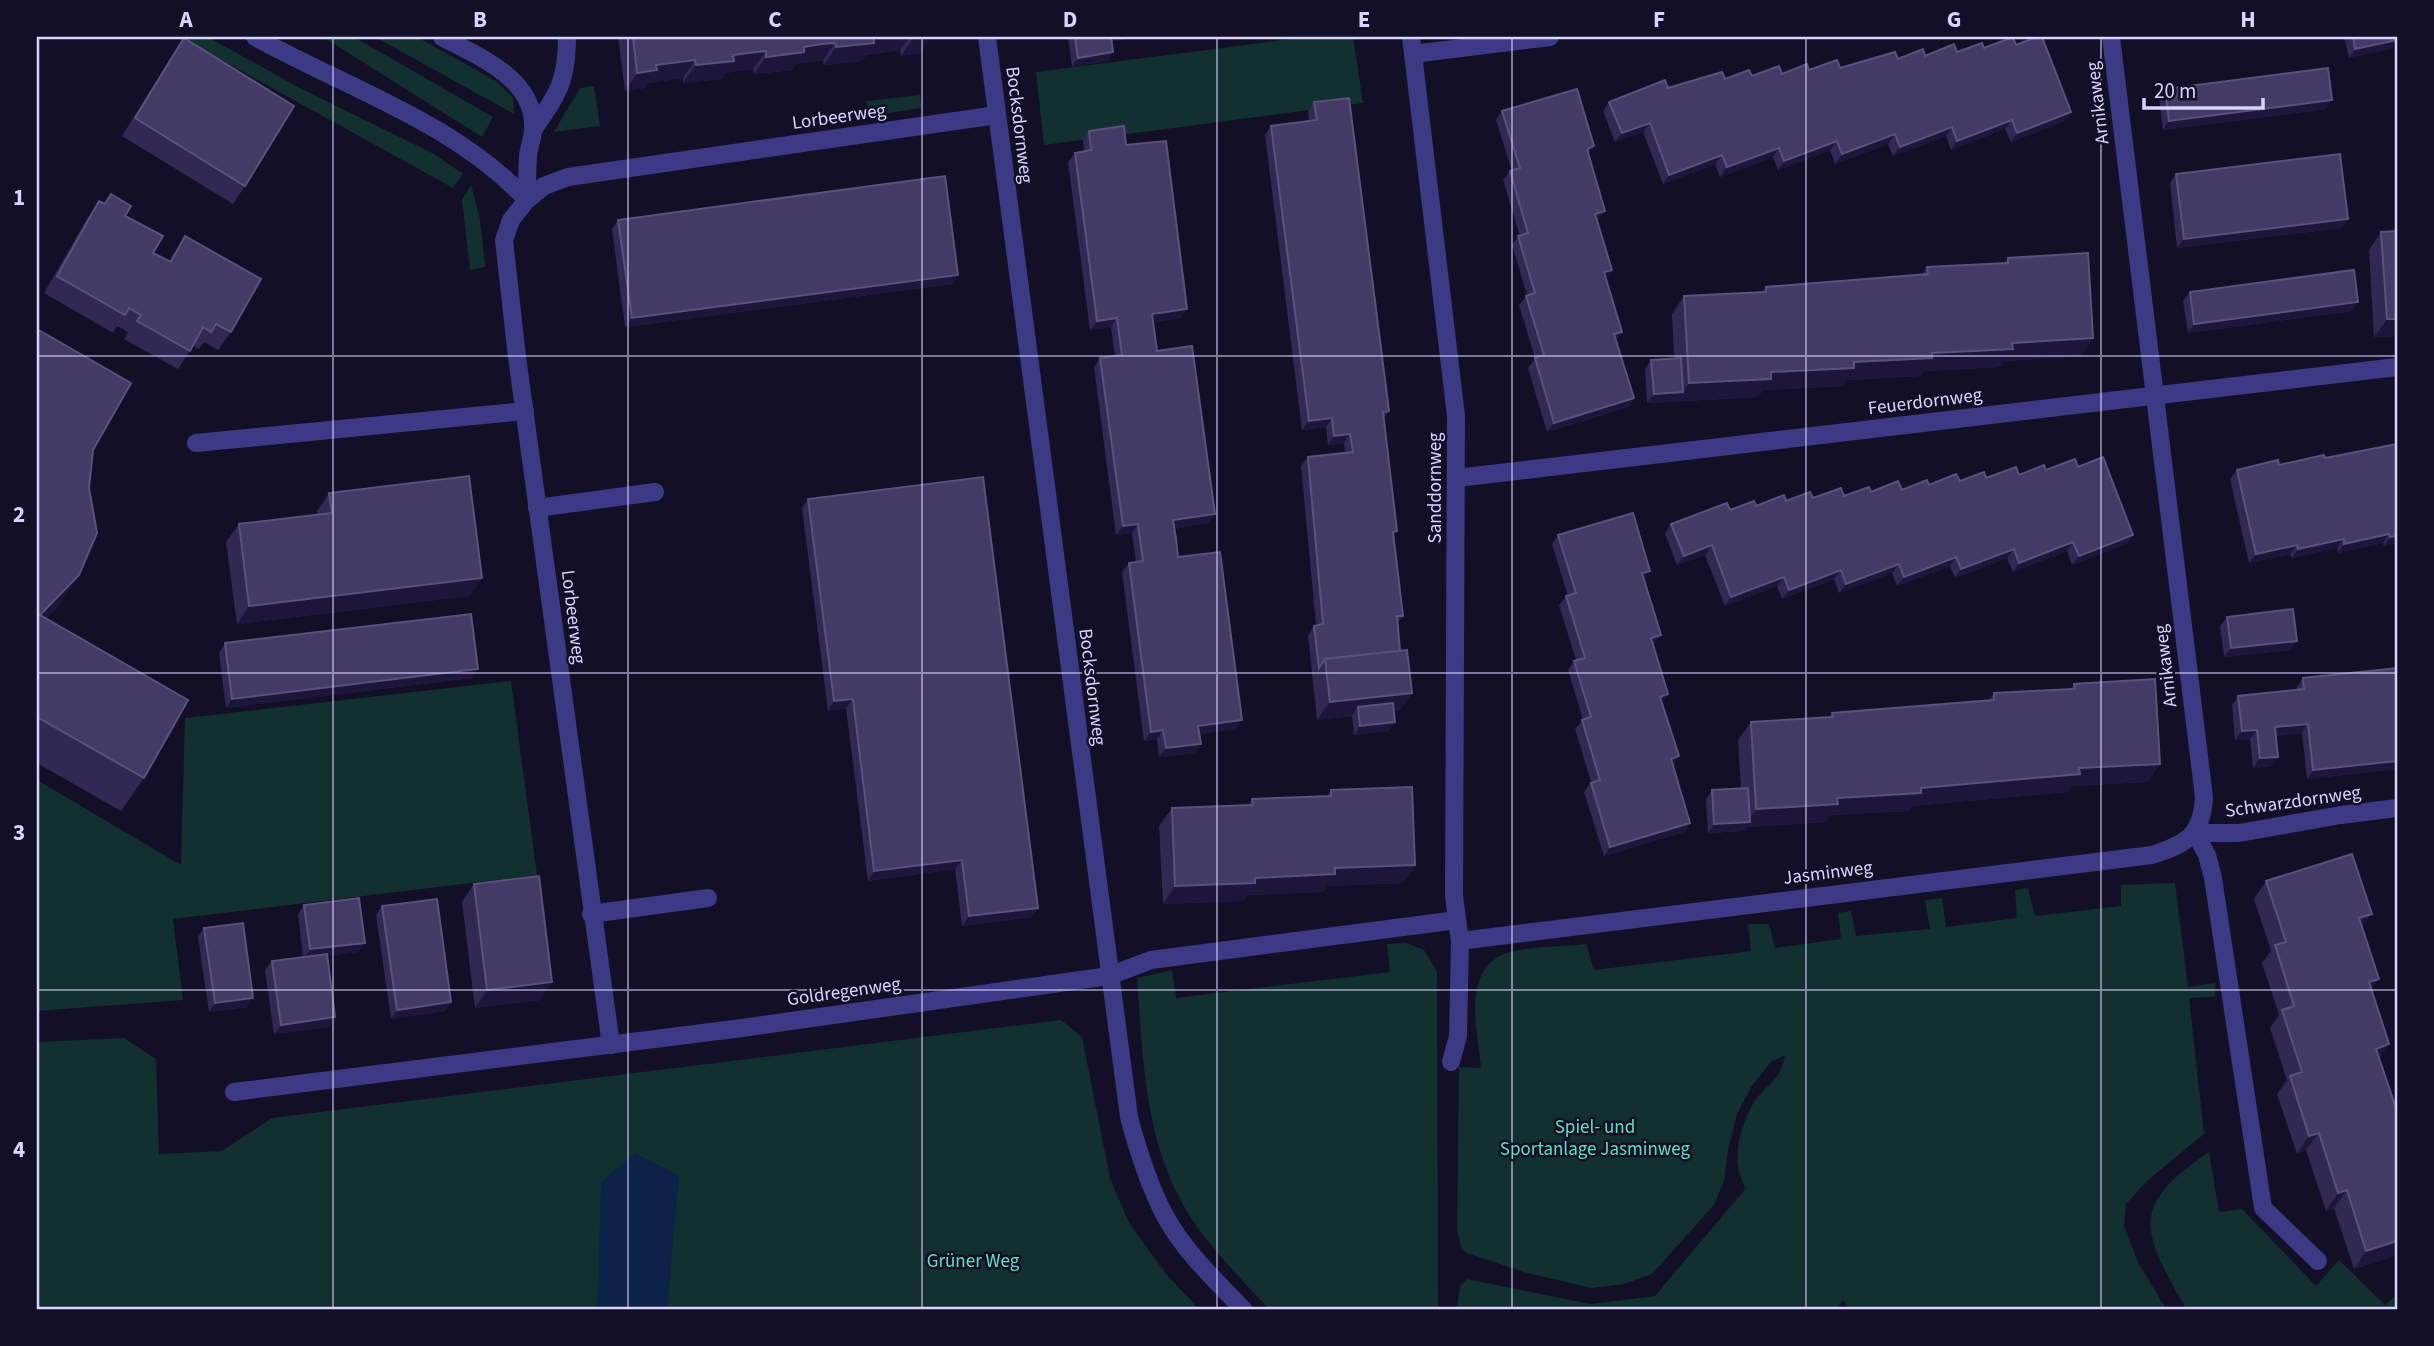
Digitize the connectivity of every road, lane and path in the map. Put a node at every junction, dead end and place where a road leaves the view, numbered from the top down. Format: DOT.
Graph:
graph roads {
  1 [pos="256,37"];
  2 [pos="442,37"];
  3 [pos="567,37"];
  4 [pos="987,37"];
  5 [pos="1550,37"];
  6 [pos="2111,37"];
  7 [pos="1412,45"];
  8 [pos="997,115"];
  9 [pos="533,130"];
  10 [pos="527,200"];
  11 [pos="2397,367"];
  12 [pos="2155,396"];
  13 [pos="525,411"];
  14 [pos="196,443"];
  15 [pos="1457,478"];
  16 [pos="655,492"];
  17 [pos="537,508"];
  18 [pos="2397,808"];
  19 [pos="2195,833"];
  20 [pos="708,898"];
  21 [pos="591,914"];
  22 [pos="1458,920"];
  23 [pos="1460,941"];
  24 [pos="1109,976"];
  25 [pos="611,1045"];
  26 [pos="1451,1062"];
  27 [pos="234,1092"];
  28 [pos="2318,1261"];
  29 [pos="1243,1309"];
  1 -- 10 [label="street"];
  2 -- 9 [label="street"];
  3 -- 9 [label="street"];
  4 -- 8 [label="street, Bocksdornweg"];
  5 -- 7 [label="street"];
  6 -- 12 [label="street, Arnikaweg"];
  7 -- 15 [label="street, Sanddornweg"];
  8 -- 10 [label="street, Lorbeerweg"];
  8 -- 24 [label="street, Bocksdornweg"];
  9 -- 10 [label="street"];
  10 -- 13 [label="street, Lorbeerweg"];
  11 -- 12 [label="street, Feuerdornweg"];
  12 -- 15 [label="street, Feuerdornweg"];
  12 -- 19 [label="street, Arnikaweg"];
  13 -- 14 [label="street"];
  13 -- 17 [label="street, Lorbeerweg"];
  15 -- 22 [label="street, Sanddornweg"];
  16 -- 17 [label="street"];
  17 -- 21 [label="street, Lorbeerweg"];
  18 -- 19 [label="street, Schwarzdornweg"];
  19 -- 23 [label="street, Jasminweg"];
  19 -- 28 [label="street"];
  20 -- 21 [label="street"];
  21 -- 25 [label="street, Lorbeerweg"];
  22 -- 23 [label="street, Sanddornweg"];
  22 -- 24 [label="street, Goldregenweg"];
  23 -- 26 [label="street, Sanddornweg"];
  24 -- 25 [label="street, Goldregenweg"];
  24 -- 29 [label="street, Bocksdornweg"];
  25 -- 27 [label="street, Goldregenweg"];
}
